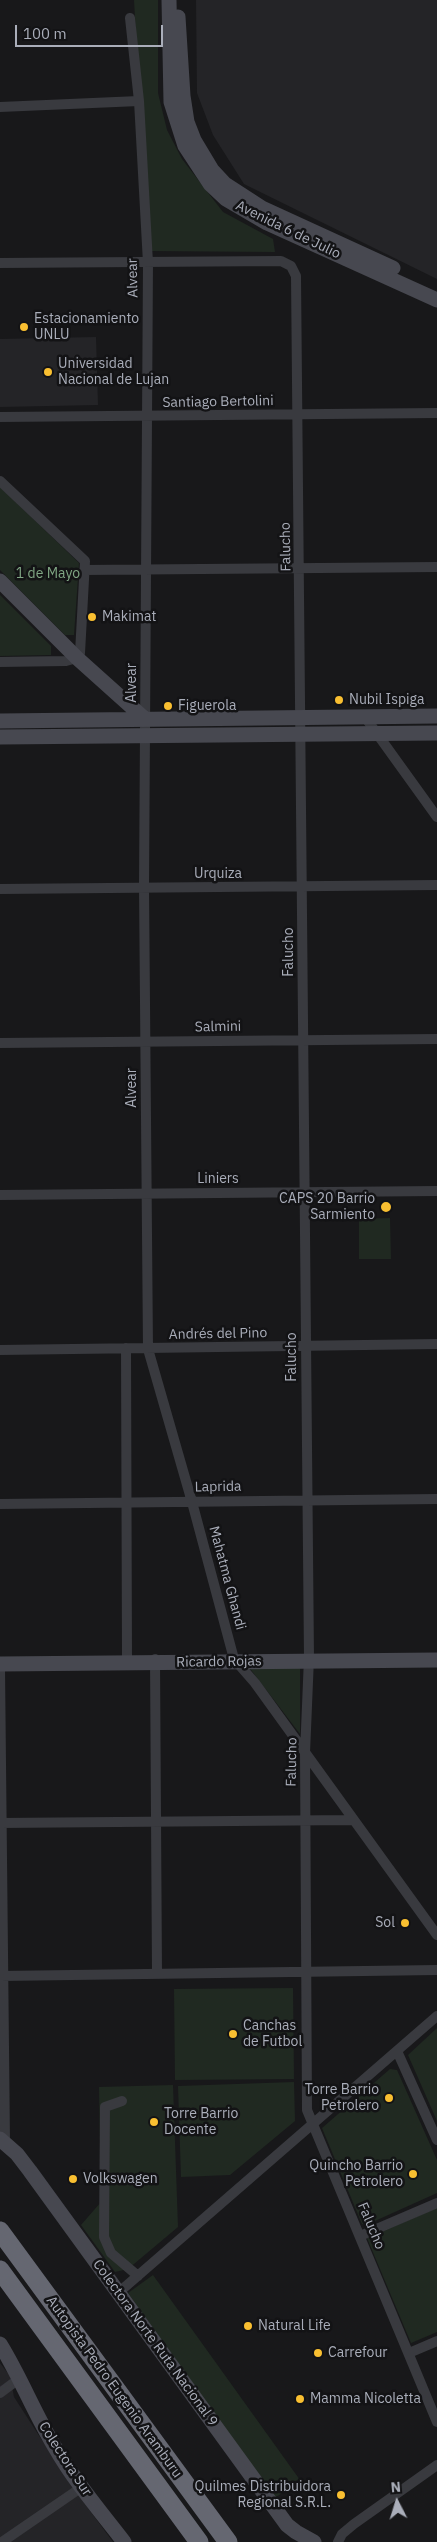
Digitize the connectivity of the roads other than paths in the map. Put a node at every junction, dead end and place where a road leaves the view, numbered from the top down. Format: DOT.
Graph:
graph roads {
  1 [pos="169,0"];
  2 [pos="178,0"];
  3 [pos="130,18"];
  4 [pos="139,101"];
  5 [pos="0,107"];
  6 [pos="0,263"];
  7 [pos="148,263"];
  8 [pos="437,289"];
  9 [pos="437,300"];
  10 [pos="437,413"];
  11 [pos="298,414"];
  12 [pos="148,416"];
  13 [pos="0,417"];
  14 [pos="0,481"];
  15 [pos="437,567"];
  16 [pos="146,568"];
  17 [pos="300,568"];
  18 [pos="84,570"];
  19 [pos="0,582"];
  20 [pos="77,658"];
  21 [pos="0,662"];
  22 [pos="437,716"];
  23 [pos="365,717"];
  24 [pos="302,718"];
  25 [pos="145,719"];
  26 [pos="0,721"];
  27 [pos="437,732"];
  28 [pos="377,733"];
  29 [pos="302,734"];
  30 [pos="145,735"];
  31 [pos="0,737"];
  32 [pos="437,817"];
  33 [pos="437,885"];
  34 [pos="144,887"];
  35 [pos="302,887"];
  36 [pos="0,889"];
  37 [pos="437,1038"];
  38 [pos="303,1040"];
  39 [pos="0,1042"];
  40 [pos="146,1042"];
  41 [pos="437,1191"];
  42 [pos="304,1192"];
  43 [pos="147,1193"];
  44 [pos="0,1195"];
  45 [pos="437,1344"];
  46 [pos="306,1346"];
  47 [pos="126,1348"];
  48 [pos="148,1349"];
  49 [pos="0,1350"];
  50 [pos="437,1499"];
  51 [pos="307,1500"];
  52 [pos="127,1502"];
  53 [pos="192,1502"];
  54 [pos="0,1504"];
  55 [pos="437,1658"];
  56 [pos="127,1659"];
  57 [pos="308,1659"];
  58 [pos="236,1660"];
  59 [pos="155,1661"];
  60 [pos="0,1662"];
  61 [pos="0,1668"];
  62 [pos="305,1753"];
  63 [pos="306,1820"];
  64 [pos="352,1820"];
  65 [pos="156,1822"];
  66 [pos="1,1823"];
  67 [pos="437,1935"];
  68 [pos="437,1970"];
  69 [pos="306,1972"];
  70 [pos="157,1974"];
  71 [pos="1,1976"];
  72 [pos="437,2016"];
  73 [pos="397,2051"];
  74 [pos="122,2101"];
  75 [pos="312,2126"];
  76 [pos="2,2140"];
  77 [pos="437,2140"];
  78 [pos="437,2203"];
  79 [pos="0,2232"];
  80 [pos="360,2236"];
  81 [pos="0,2270"];
  82 [pos="138,2276"];
  83 [pos="118,2293"];
  84 [pos="437,2340"];
  85 [pos="0,2344"];
  86 [pos="408,2353"];
  87 [pos="20,2378"];
  88 [pos="0,2393"];
  89 [pos="437,2422"];
  90 [pos="437,2465"];
  91 [pos="82,2487"];
  92 [pos="2,2542"];
  93 [pos="124,2542"];
  94 [pos="199,2542"];
  95 [pos="228,2542"];
  96 [pos="314,2542"];
  97 [pos="338,2542"];
  1 -- 9 [label="main road, Avenida 6 de Julio"];
  2 -- 8 [label="main road, Avenida 6 de Julio"];
  3 -- 4 [label="street, Alvear"];
  4 -- 5 [label="street"];
  4 -- 7 [label="street, Alvear"];
  6 -- 7 [label="street"];
  7 -- 11 [label="street, Falucho"];
  7 -- 12 [label="street, Alvear"];
  10 -- 11 [label="street, Santiago Bertolini"];
  11 -- 12 [label="street, Santiago Bertolini"];
  11 -- 17 [label="street, Falucho"];
  12 -- 13 [label="street, Santiago Bertolini"];
  12 -- 16 [label="street, Alvear"];
  14 -- 18 [label="street"];
  15 -- 17 [label="street"];
  16 -- 17 [label="street"];
  16 -- 18 [label="street"];
  16 -- 25 [label="street, Alvear"];
  17 -- 24 [label="street, Falucho"];
  18 -- 20 [label="street"];
  19 -- 20 [label="main road"];
  20 -- 21 [label="street"];
  20 -- 25 [label="main road"];
  22 -- 23 [label="main road"];
  23 -- 24 [label="main road"];
  23 -- 28 [label="street"];
  24 -- 25 [label="main road"];
  24 -- 29 [label="street, Falucho"];
  25 -- 26 [label="main road"];
  25 -- 30 [label="street, Alvear"];
  27 -- 28 [label="main road"];
  28 -- 29 [label="main road"];
  28 -- 32 [label="street"];
  29 -- 30 [label="main road"];
  29 -- 35 [label="street, Falucho"];
  30 -- 31 [label="main road"];
  30 -- 34 [label="street, Alvear"];
  33 -- 35 [label="street, Urquiza"];
  34 -- 35 [label="street, Urquiza"];
  34 -- 36 [label="street, Urquiza"];
  34 -- 40 [label="street, Alvear"];
  35 -- 38 [label="street, Falucho"];
  37 -- 38 [label="street, Salmini"];
  38 -- 40 [label="street, Salmini"];
  38 -- 42 [label="street, Falucho"];
  39 -- 40 [label="street, Salmini"];
  40 -- 43 [label="street, Alvear"];
  41 -- 42 [label="street, Liniers"];
  42 -- 43 [label="street, Liniers"];
  42 -- 46 [label="street, Falucho"];
  43 -- 44 [label="street, Liniers"];
  43 -- 48 [label="street, Alvear"];
  45 -- 46 [label="street, Andrés del Pino"];
  46 -- 48 [label="street, Andrés del Pino"];
  46 -- 51 [label="street, Falucho"];
  47 -- 48 [label="street, Andrés del Pino"];
  47 -- 49 [label="street, Andrés del Pino"];
  47 -- 52 [label="street"];
  48 -- 53 [label="street, Mahatma Ghandi"];
  50 -- 51 [label="street, Laprida"];
  51 -- 53 [label="street, Laprida"];
  51 -- 57 [label="street, Falucho"];
  52 -- 53 [label="street, Laprida"];
  52 -- 54 [label="street, Laprida"];
  52 -- 56 [label="street"];
  53 -- 58 [label="street, Mahatma Ghandi"];
  55 -- 57 [label="main road, Ricardo Rojas"];
  56 -- 59 [label="main road, Ricardo Rojas"];
  56 -- 60 [label="main road, Ricardo Rojas"];
  57 -- 58 [label="main road, Ricardo Rojas"];
  57 -- 62 [label="street, Falucho"];
  58 -- 59 [label="main road, Ricardo Rojas"];
  58 -- 62 [label="street, Mahatma Ghandi"];
  59 -- 60 [label="main road, Ricardo Rojas"];
  59 -- 65 [label="street"];
  61 -- 66 [label="street"];
  62 -- 63 [label="street, Falucho"];
  62 -- 64 [label="street, Mahatma Ghandi"];
  63 -- 64 [label="street"];
  63 -- 65 [label="street"];
  63 -- 69 [label="street, Falucho"];
  64 -- 67 [label="street, Mahatma Ghandi"];
  65 -- 66 [label="street"];
  65 -- 70 [label="street"];
  66 -- 71 [label="street"];
  68 -- 69 [label="street"];
  69 -- 70 [label="street"];
  69 -- 75 [label="street, Falucho"];
  70 -- 71 [label="street"];
  71 -- 76 [label="street"];
  72 -- 73 [label="street"];
  73 -- 75 [label="street"];
  73 -- 77 [label="street"];
  74 -- 82 [label="street"];
  75 -- 80 [label="street, Falucho"];
  75 -- 82 [label="street"];
  76 -- 83 [label="main road, Colectora Norte Ruta Nacional 9"];
  78 -- 80 [label="street"];
  79 -- 95 [label="highway, Autopista Pedro Eugenio Aramburu"];
  80 -- 86 [label="street, Falucho"];
  81 -- 94 [label="highway, Autopista Pedro Eugenio Aramburu"];
  82 -- 83 [label="street"];
  83 -- 96 [label="main road, Colectora Norte Ruta Nacional 9"];
  84 -- 86 [label="street"];
  85 -- 87 [label="main road, Colectora Sur"];
  86 -- 89 [label="street, Falucho"];
  87 -- 88 [label="street"];
  87 -- 91 [label="main road, Colectora Sur"];
  90 -- 97 [label="street"];
  91 -- 92 [label="street"];
  91 -- 93 [label="main road, Colectora Sur"];
}
